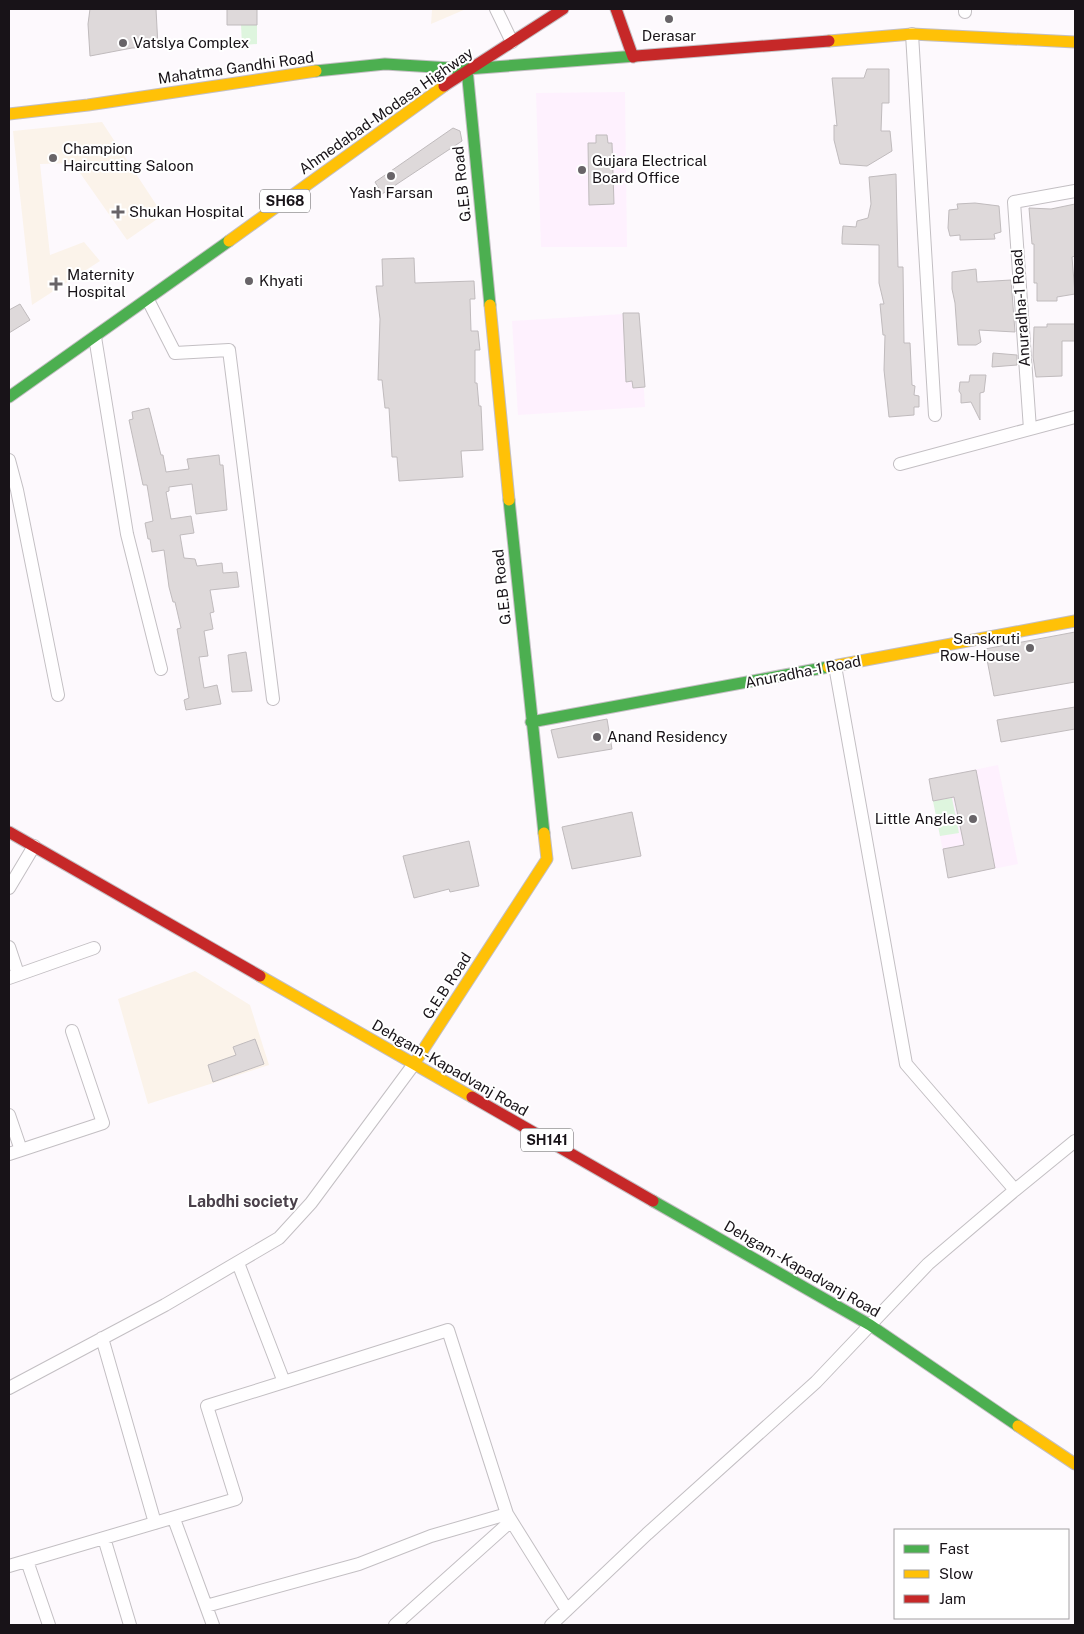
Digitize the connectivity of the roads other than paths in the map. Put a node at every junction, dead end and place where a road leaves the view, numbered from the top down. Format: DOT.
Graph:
graph roads {
  1 [pos="496,9"];
  2 [pos="563,9"];
  3 [pos="616,9"];
  4 [pos="912,34"];
  5 [pos="512,42"];
  6 [pos="1075,42"];
  7 [pos="633,57"];
  8 [pos="468,69"];
  9 [pos="9,114"];
  10 [pos="1075,191"];
  11 [pos="148,300"];
  12 [pos="96,337"];
  13 [pos="9,397"];
  14 [pos="936,415"];
  15 [pos="1075,417"];
  16 [pos="1030,429"];
  17 [pos="9,460"];
  18 [pos="900,464"];
  19 [pos="1075,621"];
  20 [pos="835,666"];
  21 [pos="162,668"];
  22 [pos="58,695"];
  23 [pos="274,699"];
  24 [pos="531,722"];
  25 [pos="9,832"];
  26 [pos="34,846"];
  27 [pos="9,888"];
  28 [pos="9,947"];
  29 [pos="94,948"];
  30 [pos="14,976"];
  31 [pos="72,1031"];
  32 [pos="414,1064"];
  33 [pos="9,1115"];
  34 [pos="1075,1141"];
  35 [pos="15,1152"];
  36 [pos="1015,1190"];
  37 [pos="238,1263"];
  38 [pos="870,1325"];
  39 [pos="102,1338"];
  40 [pos="284,1382"];
  41 [pos="9,1388"];
  42 [pos="1075,1464"];
  43 [pos="509,1517"];
  44 [pos="174,1519"];
  45 [pos="156,1523"];
  46 [pos="104,1538"];
  47 [pos="27,1561"];
  48 [pos="9,1566"];
  49 [pos="206,1606"];
  50 [pos="567,1610"];
  51 [pos="49,1625"];
  52 [pos="130,1625"];
  53 [pos="213,1625"];
  54 [pos="395,1625"];
  55 [pos="551,1625"];
  1 -- 5 [label="street"];
  2 -- 5 [label="street, Ahmedabad-Modasa Highway / SH68"];
  3 -- 7 [label="street"];
  4 -- 6 [label="street, Mahatma Gandhi Road"];
  4 -- 7 [label="street, Mahatma Gandhi Road"];
  4 -- 14 [label="street"];
  5 -- 8 [label="street, Ahmedabad-Modasa Highway / SH68"];
  7 -- 8 [label="street, Mahatma Gandhi Road"];
  8 -- 9 [label="street, Mahatma Gandhi Road"];
  8 -- 11 [label="street, Ahmedabad-Modasa Highway / SH68"];
  8 -- 24 [label="street, G.E.B Road"];
  10 -- 16 [label="street, Anuradha-1 Road"];
  11 -- 12 [label="street, Ahmedabad-Modasa Highway / SH68"];
  11 -- 23 [label="street"];
  12 -- 13 [label="street, Ahmedabad-Modasa Highway / SH68"];
  12 -- 21 [label="street"];
  15 -- 16 [label="street"];
  16 -- 18 [label="street"];
  17 -- 22 [label="street"];
  19 -- 20 [label="street, Anuradha-1 Road"];
  20 -- 24 [label="street, Anuradha-1 Road"];
  20 -- 36 [label="street"];
  24 -- 32 [label="street, G.E.B Road"];
  25 -- 26 [label="street, Dehgam -Kapadvanj Road / SH141"];
  26 -- 27 [label="street"];
  26 -- 32 [label="street, Dehgam -Kapadvanj Road / SH141"];
  28 -- 30 [label="street"];
  29 -- 30 [label="street"];
  31 -- 35 [label="street"];
  32 -- 37 [label="street"];
  32 -- 38 [label="street, Dehgam -Kapadvanj Road / SH141"];
  33 -- 35 [label="street"];
  34 -- 36 [label="street"];
  36 -- 38 [label="street"];
  37 -- 39 [label="street"];
  37 -- 40 [label="street"];
  38 -- 42 [label="street, Dehgam -Kapadvanj Road / SH141"];
  38 -- 50 [label="street"];
  39 -- 41 [label="street"];
  39 -- 45 [label="street"];
  40 -- 43 [label="street"];
  40 -- 44 [label="street"];
  43 -- 49 [label="street"];
  43 -- 50 [label="street"];
  43 -- 54 [label="street"];
  44 -- 45 [label="street"];
  44 -- 49 [label="street"];
  45 -- 46 [label="street"];
  46 -- 47 [label="street"];
  46 -- 52 [label="street"];
  47 -- 48 [label="street"];
  47 -- 51 [label="street"];
  49 -- 53 [label="street"];
  50 -- 55 [label="street"];
}
